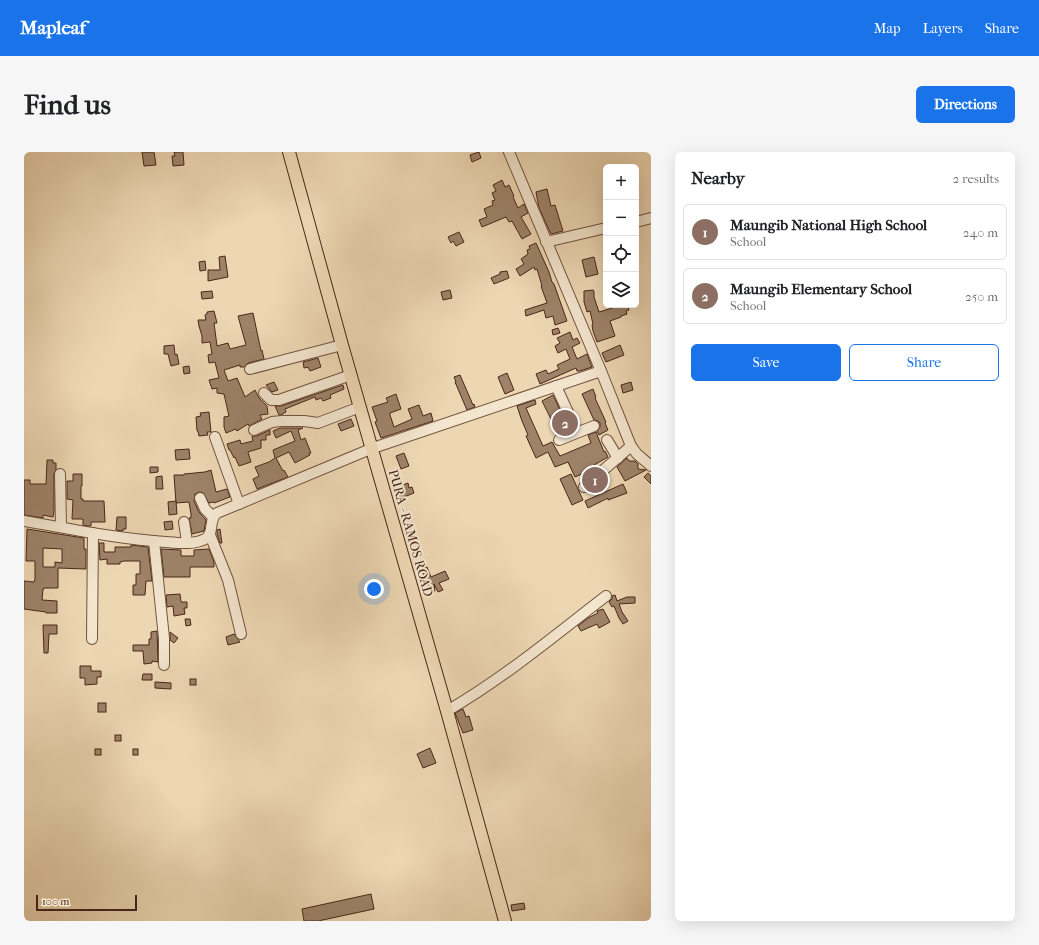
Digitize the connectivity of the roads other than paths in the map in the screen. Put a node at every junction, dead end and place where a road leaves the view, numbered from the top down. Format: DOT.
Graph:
graph roads {
  1 [pos="289,152"];
  2 [pos="509,152"];
  3 [pos="651,218"];
  4 [pos="639,221"];
  5 [pos="603,229"];
  6 [pos="546,242"];
  7 [pos="342,345"];
  8 [pos="250,369"];
  9 [pos="601,371"];
  10 [pos="351,375"];
  11 [pos="556,386"];
  12 [pos="264,393"];
  13 [pos="360,407"];
  14 [pos="594,426"];
  15 [pos="254,430"];
  16 [pos="577,432"];
  17 [pos="215,437"];
  18 [pos="559,440"];
  19 [pos="607,440"];
  20 [pos="631,446"];
  21 [pos="373,448"];
  22 [pos="618,458"];
  23 [pos="651,466"];
  24 [pos="60,474"];
  25 [pos="584,487"];
  26 [pos="200,498"];
  27 [pos="239,504"];
  28 [pos="213,517"];
  29 [pos="24,521"];
  30 [pos="184,522"];
  31 [pos="61,527"];
  32 [pos="93,533"];
  33 [pos="210,535"];
  34 [pos="154,541"];
  35 [pos="187,542"];
  36 [pos="606,596"];
  37 [pos="241,634"];
  38 [pos="92,639"];
  39 [pos="164,665"];
  40 [pos="447,711"];
  41 [pos="505,921"];
  1 -- 7 [label="main road, PURA - RAMOS ROAD"];
  2 -- 6 [label="street"];
  3 -- 4 [label="street"];
  5 -- 6 [label="street"];
  6 -- 9 [label="street"];
  7 -- 8 [label="street"];
  7 -- 10 [label="main road, PURA - RAMOS ROAD"];
  9 -- 11 [label="street"];
  9 -- 20 [label="street"];
  10 -- 12 [label="street"];
  10 -- 13 [label="main road, PURA - RAMOS ROAD"];
  11 -- 16 [label="street"];
  11 -- 21 [label="street"];
  13 -- 15 [label="street"];
  13 -- 21 [label="main road, PURA - RAMOS ROAD"];
  14 -- 16 [label="street"];
  16 -- 18 [label="street"];
  17 -- 27 [label="street"];
  19 -- 22 [label="street"];
  20 -- 22 [label="street"];
  20 -- 23 [label="street"];
  21 -- 27 [label="street"];
  21 -- 40 [label="main road, PURA - RAMOS ROAD"];
  22 -- 25 [label="street"];
  24 -- 31 [label="street"];
  26 -- 28 [label="street"];
  27 -- 28 [label="street"];
  28 -- 33 [label="street"];
  29 -- 31 [label="street"];
  30 -- 35 [label="street"];
  31 -- 32 [label="street"];
  32 -- 34 [label="street"];
  32 -- 38 [label="street"];
  33 -- 35 [label="street"];
  33 -- 37 [label="street"];
  34 -- 35 [label="street"];
  34 -- 39 [label="street"];
  36 -- 40 [label="street"];
  40 -- 41 [label="main road, PURA - RAMOS ROAD"];
}
